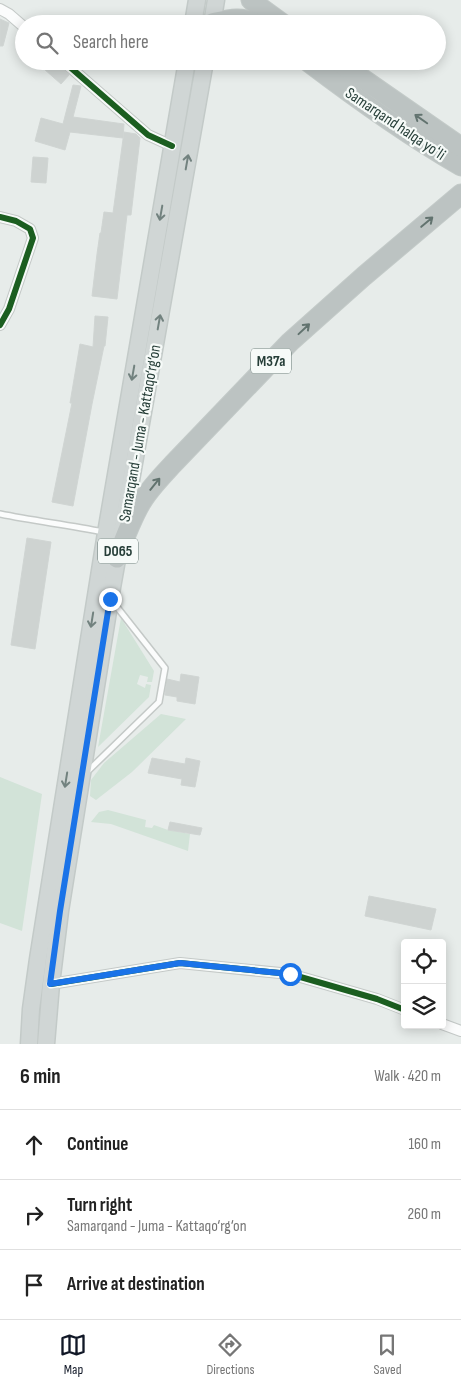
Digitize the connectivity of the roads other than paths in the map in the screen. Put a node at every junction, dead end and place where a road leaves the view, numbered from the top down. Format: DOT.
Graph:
graph roads {
  1 [pos="197,0"];
  2 [pos="216,0"];
  3 [pos="251,0"];
  4 [pos="0,9"];
  5 [pos="194,15"];
  6 [pos="213,15"];
  7 [pos="270,15"];
  8 [pos="15,19"];
  9 [pos="73,70"];
  10 [pos="185,70"];
  11 [pos="203,70"];
  12 [pos="319,70"];
  13 [pos="350,70"];
  14 [pos="172,146"];
  15 [pos="461,147"];
  16 [pos="461,166"];
  17 [pos="461,194"];
  18 [pos="0,217"];
  19 [pos="0,325"];
  20 [pos="0,514"];
  21 [pos="106,533"];
  22 [pos="117,558"];
  23 [pos="110,599"];
  24 [pos="82,777"];
  25 [pos="50,984"];
  26 [pos="401,1009"];
  27 [pos="446,1026"];
  28 [pos="461,1032"];
  29 [pos="29,1044"];
  30 [pos="46,1044"];
  1 -- 5 [label="main road"];
  2 -- 6 [label="main road"];
  3 -- 7 [label="highway"];
  4 -- 8 [label="street"];
  9 -- 14 [label="street"];
  10 -- 14 [label="main road, Samarqand - Juma - Kattaqo‘rg‘on / D065"];
  22 -- 11 [label="main road, Samarqand - Juma - Kattaqo‘rg‘on / D065, one-way"];
  12 -- 16 [label="highway, Samarqand halqa yoʻli"];
  15 -- 13 [label="highway, Samarqand halqa yoʻli, one-way"];
  14 -- 21 [label="main road, Samarqand - Juma - Kattaqo‘rg‘on / D065, one-way"];
  22 -- 17 [label="highway, M37a, one-way"];
  18 -- 19 [label="street"];
  20 -- 21 [label="lane"];
  21 -- 29 [label="main road, Samarqand - Juma - Kattaqo‘rg‘on / D065, one-way"];
  22 -- 23 [label="main road, Samarqand - Juma - Kattaqo‘rg‘on / D065"];
  23 -- 24 [label="main road, Samarqand - Juma - Kattaqo‘rg‘on / D065"];
  23 -- 24 [label="lane"];
  24 -- 25 [label="main road, Samarqand - Juma - Kattaqo‘rg‘on / D065"];
  25 -- 26 [label="street"];
  25 -- 30 [label="main road, Samarqand - Juma - Kattaqo‘rg‘on / D065"];
  27 -- 28 [label="street"];
}
